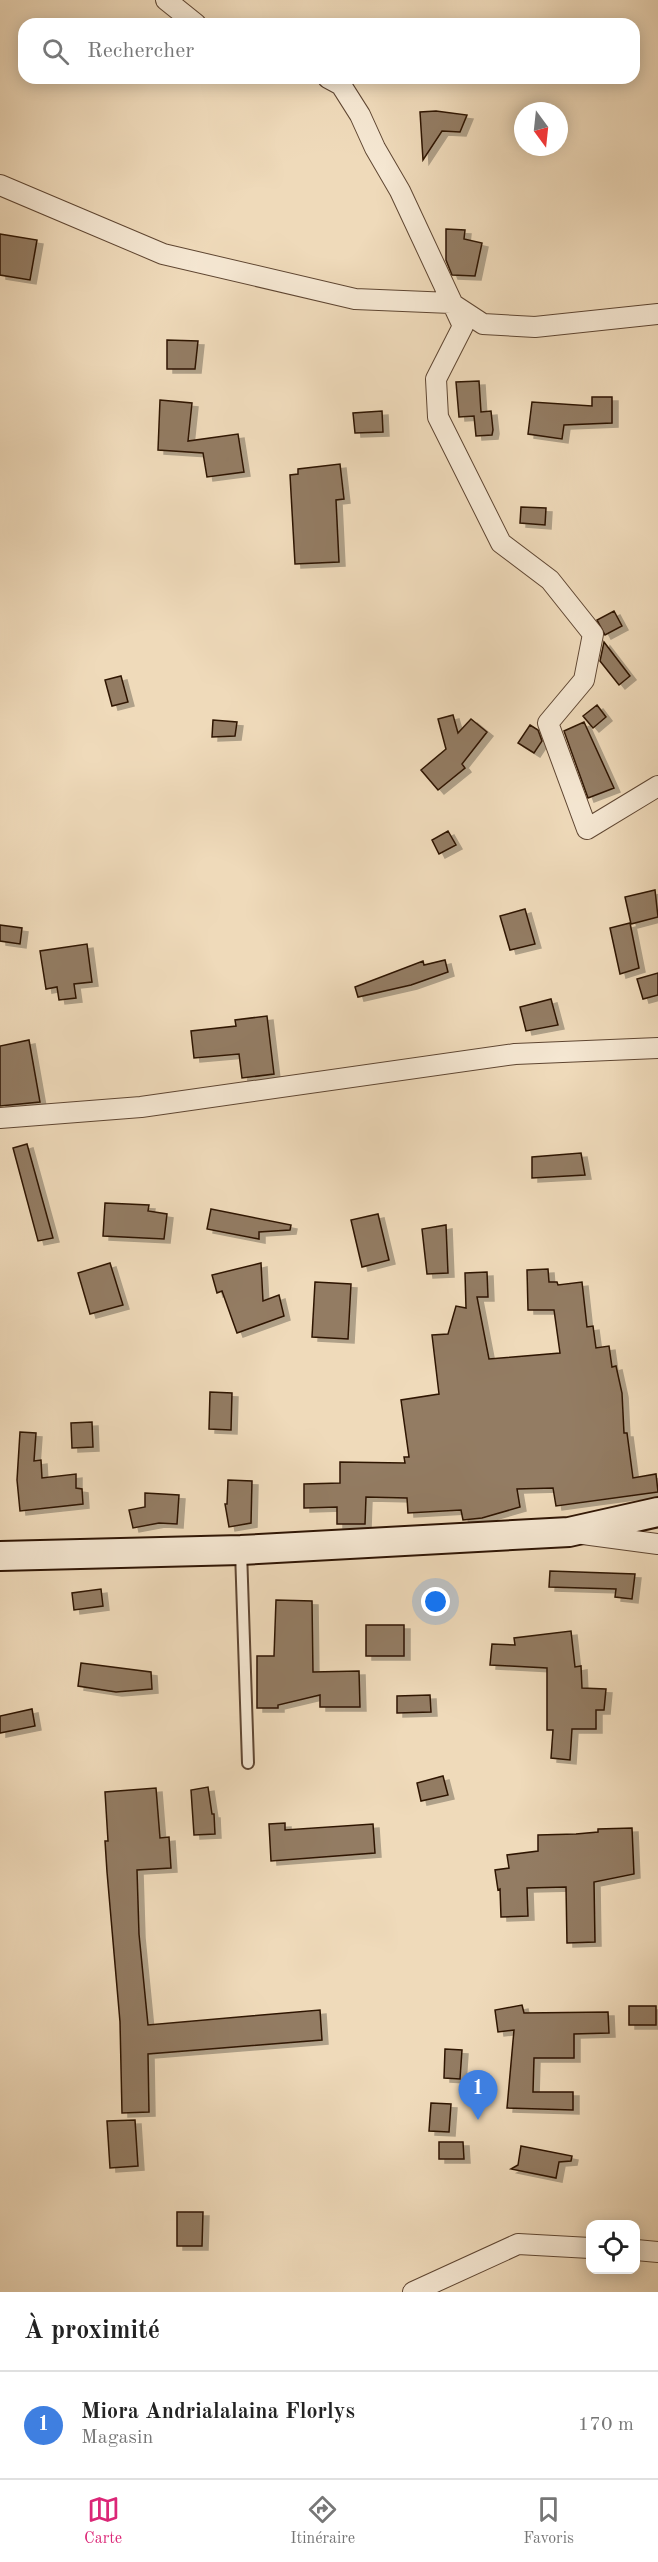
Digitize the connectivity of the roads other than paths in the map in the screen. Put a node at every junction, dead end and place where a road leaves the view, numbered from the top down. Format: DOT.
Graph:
graph roads {
  1 [pos="166,0"];
  2 [pos="188,18"];
  3 [pos="338,84"];
  4 [pos="0,184"];
  5 [pos="452,303"];
  6 [pos="658,314"];
  7 [pos="658,786"];
  8 [pos="658,1048"];
  9 [pos="0,1118"];
  10 [pos="658,1512"];
  11 [pos="569,1532"];
  12 [pos="658,1544"];
  13 [pos="241,1550"];
  14 [pos="0,1556"];
  15 [pos="248,1763"];
  16 [pos="586,2248"];
  17 [pos="640,2250"];
  18 [pos="658,2252"];
  19 [pos="413,2292"];
  1 -- 2 [label="street"];
  3 -- 5 [label="street"];
  4 -- 5 [label="street"];
  5 -- 6 [label="street"];
  5 -- 7 [label="street"];
  8 -- 9 [label="street"];
  10 -- 11 [label="main road"];
  11 -- 12 [label="street"];
  11 -- 13 [label="main road"];
  13 -- 14 [label="main road"];
  13 -- 15 [label="lane"];
  16 -- 19 [label="street"];
  17 -- 18 [label="street"];
}
